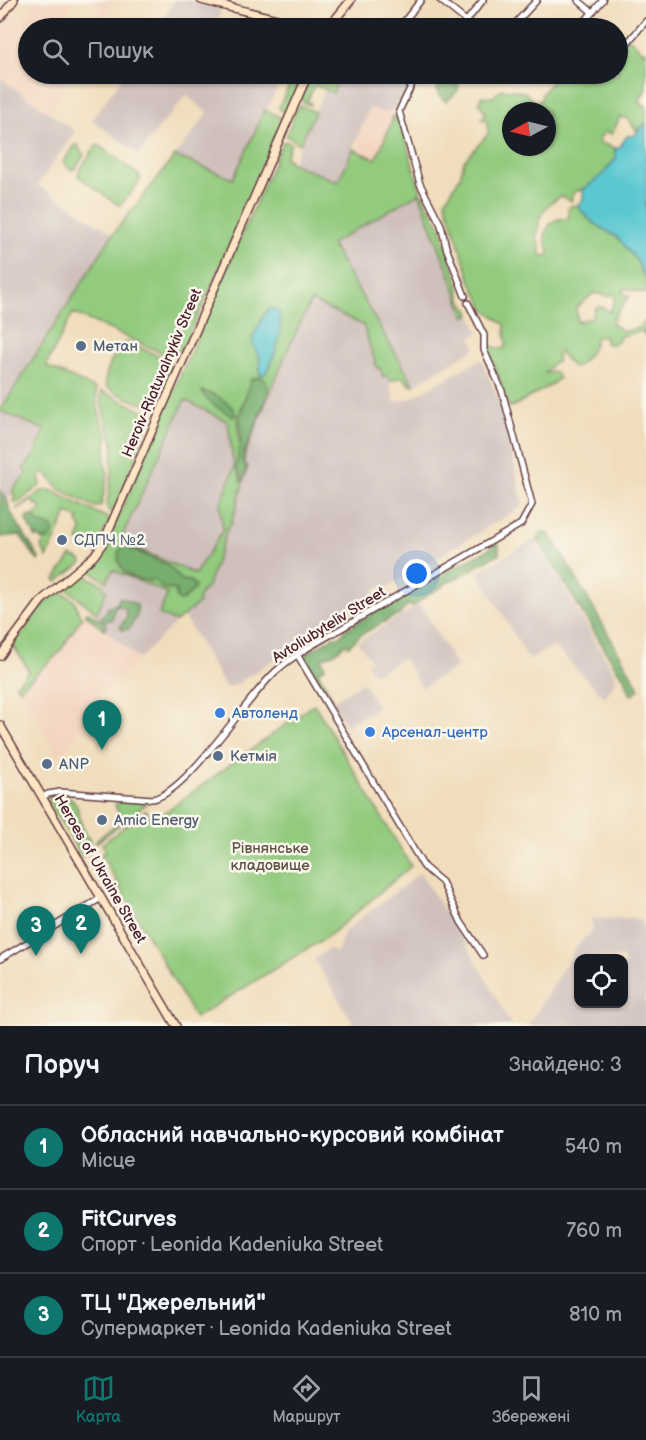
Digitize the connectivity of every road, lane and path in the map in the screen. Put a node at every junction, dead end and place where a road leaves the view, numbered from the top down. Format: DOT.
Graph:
graph roads {
  1 [pos="14,0"];
  2 [pos="201,0"];
  3 [pos="351,0"];
  4 [pos="421,0"];
  5 [pos="440,0"];
  6 [pos="483,0"];
  7 [pos="537,0"];
  8 [pos="578,0"];
  9 [pos="603,0"];
  10 [pos="592,12"];
  11 [pos="0,18"];
  12 [pos="273,18"];
  13 [pos="336,18"];
  14 [pos="407,18"];
  15 [pos="462,18"];
  16 [pos="468,18"];
  17 [pos="520,18"];
  18 [pos="587,18"];
  19 [pos="646,21"];
  20 [pos="628,42"];
  21 [pos="304,84"];
  22 [pos="412,84"];
  23 [pos="465,296"];
  24 [pos="468,303"];
  25 [pos="0,656"];
  26 [pos="298,656"];
  27 [pos="0,725"];
  28 [pos="42,797"];
  29 [pos="101,898"];
  30 [pos="483,955"];
  31 [pos="0,959"];
  32 [pos="176,1026"];
  1 -- 11 [label="street"];
  2 -- 12 [label="street"];
  3 -- 13 [label="street"];
  4 -- 14 [label="street"];
  5 -- 15 [label="street"];
  6 -- 16 [label="street"];
  7 -- 17 [label="street"];
  8 -- 10 [label="street"];
  9 -- 10 [label="street"];
  10 -- 18 [label="street"];
  19 -- 20 [label="street"];
  21 -- 25 [label="street, Heroiv-Riatuvalnykiv Street"];
  22 -- 23 [label="street"];
  24 -- 26 [label="street, Avtoliubyteliv Street"];
  26 -- 28 [label="street, Avtoliubyteliv Street"];
  26 -- 30 [label="street"];
  27 -- 28 [label="street, Heroes of Ukraine Street"];
  28 -- 29 [label="street, Heroes of Ukraine Street"];
  29 -- 31 [label="street"];
  29 -- 32 [label="street, Heroes of Ukraine Street"];
}
